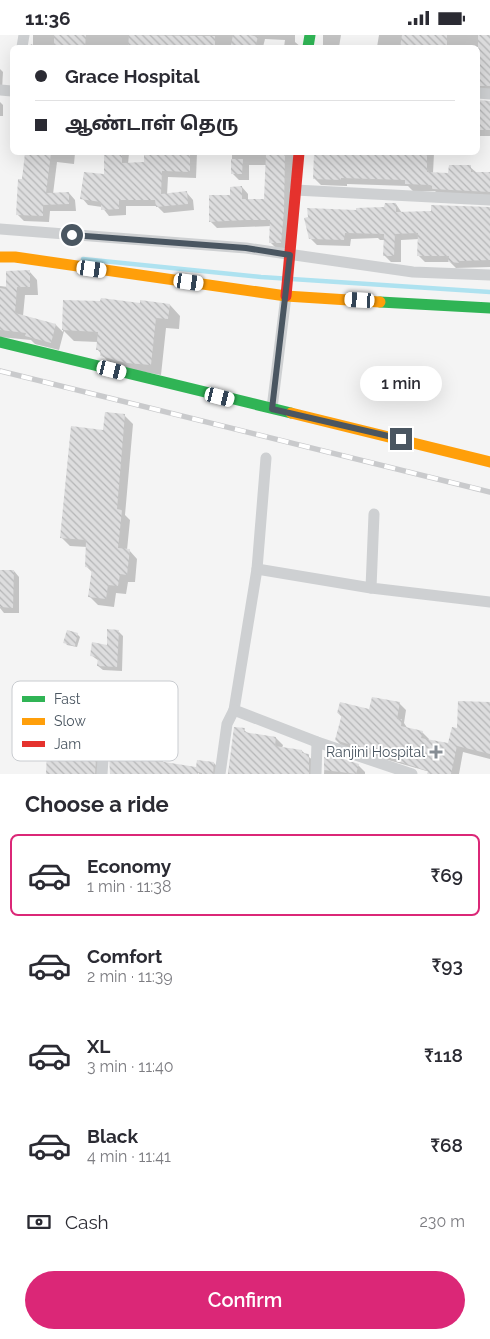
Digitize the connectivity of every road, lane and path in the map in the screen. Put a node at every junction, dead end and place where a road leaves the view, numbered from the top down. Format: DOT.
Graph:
graph roads {
  1 [pos="299,155"];
  2 [pos="295,190"];
  3 [pos="490,200"];
  4 [pos="0,229"];
  5 [pos="290,255"];
  6 [pos="0,257"];
  7 [pos="490,275"];
  8 [pos="286,292"];
  9 [pos="490,308"];
  10 [pos="0,342"];
  11 [pos="272,409"];
  12 [pos="266,458"];
  13 [pos="490,462"];
  14 [pos="374,514"];
  15 [pos="257,569"];
  16 [pos="371,588"];
  17 [pos="490,602"];
  18 [pos="234,710"];
  19 [pos="317,742"];
  20 [pos="103,761"];
  21 [pos="392,770"];
  22 [pos="102,774"];
  23 [pos="220,774"];
  24 [pos="316,774"];
  25 [pos="412,774"];
  1 -- 2 [label="street"];
  2 -- 3 [label="street"];
  2 -- 5 [label="street"];
  4 -- 5 [label="street"];
  5 -- 7 [label="street"];
  5 -- 8 [label="street"];
  6 -- 8 [label="street"];
  8 -- 9 [label="street"];
  8 -- 11 [label="street"];
  10 -- 11 [label="street"];
  11 -- 13 [label="street"];
  12 -- 15 [label="street"];
  14 -- 16 [label="street"];
  15 -- 16 [label="street"];
  15 -- 18 [label="street"];
  16 -- 17 [label="street"];
  18 -- 19 [label="street"];
  18 -- 23 [label="street"];
  19 -- 21 [label="street"];
  19 -- 24 [label="street"];
  20 -- 22 [label="street"];
  21 -- 25 [label="street"];
}
